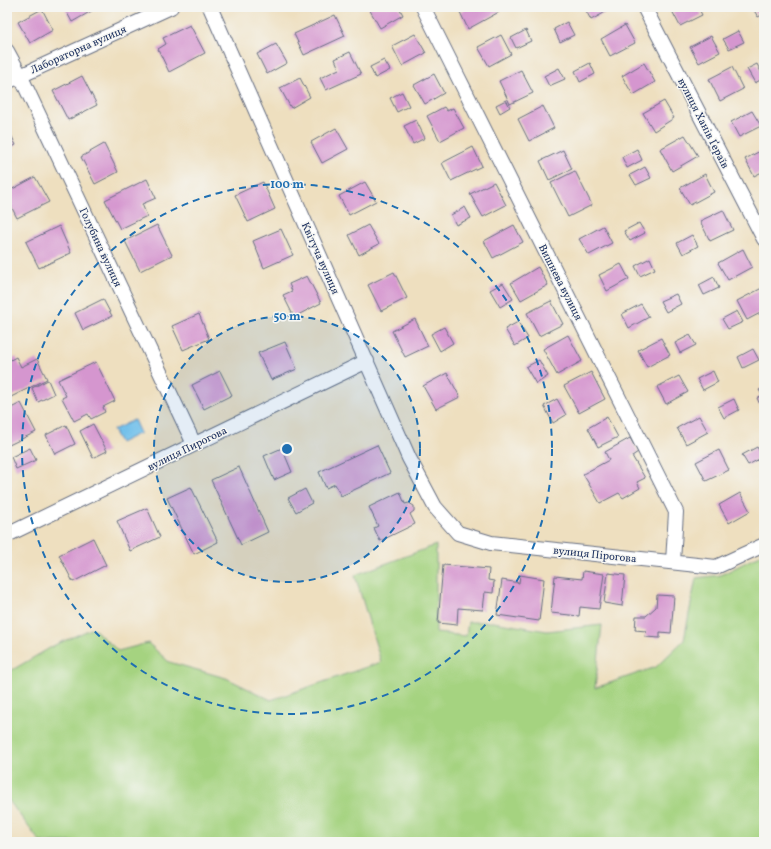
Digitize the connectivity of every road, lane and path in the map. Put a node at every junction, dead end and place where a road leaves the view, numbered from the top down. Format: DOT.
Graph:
graph roads {
  1 [pos="171,7"];
  2 [pos="210,7"];
  3 [pos="423,7"];
  4 [pos="644,7"];
  5 [pos="7,51"];
  6 [pos="20,75"];
  7 [pos="7,82"];
  8 [pos="764,239"];
  9 [pos="367,361"];
  10 [pos="194,444"];
  11 [pos="435,507"];
  12 [pos="7,535"];
  13 [pos="764,545"];
  14 [pos="673,562"];
  1 -- 6 [label="street, Лабораторна вулиця"];
  2 -- 9 [label="street, Квітуча вулиця"];
  3 -- 14 [label="street, Вишнева вулиця"];
  4 -- 8 [label="street, вулиця Ханів Ґераїв"];
  5 -- 6 [label="street, Голубина вулиця"];
  6 -- 7 [label="street, Лабораторна вулиця"];
  6 -- 10 [label="street, Голубина вулиця"];
  9 -- 10 [label="street, вулиця Пирогова"];
  9 -- 11 [label="street, Квітуча вулиця"];
  10 -- 12 [label="street, вулиця Пирогова"];
  11 -- 14 [label="street, вулиця Пірогова"];
  13 -- 14 [label="street, вулиця Пірогова"];
}
